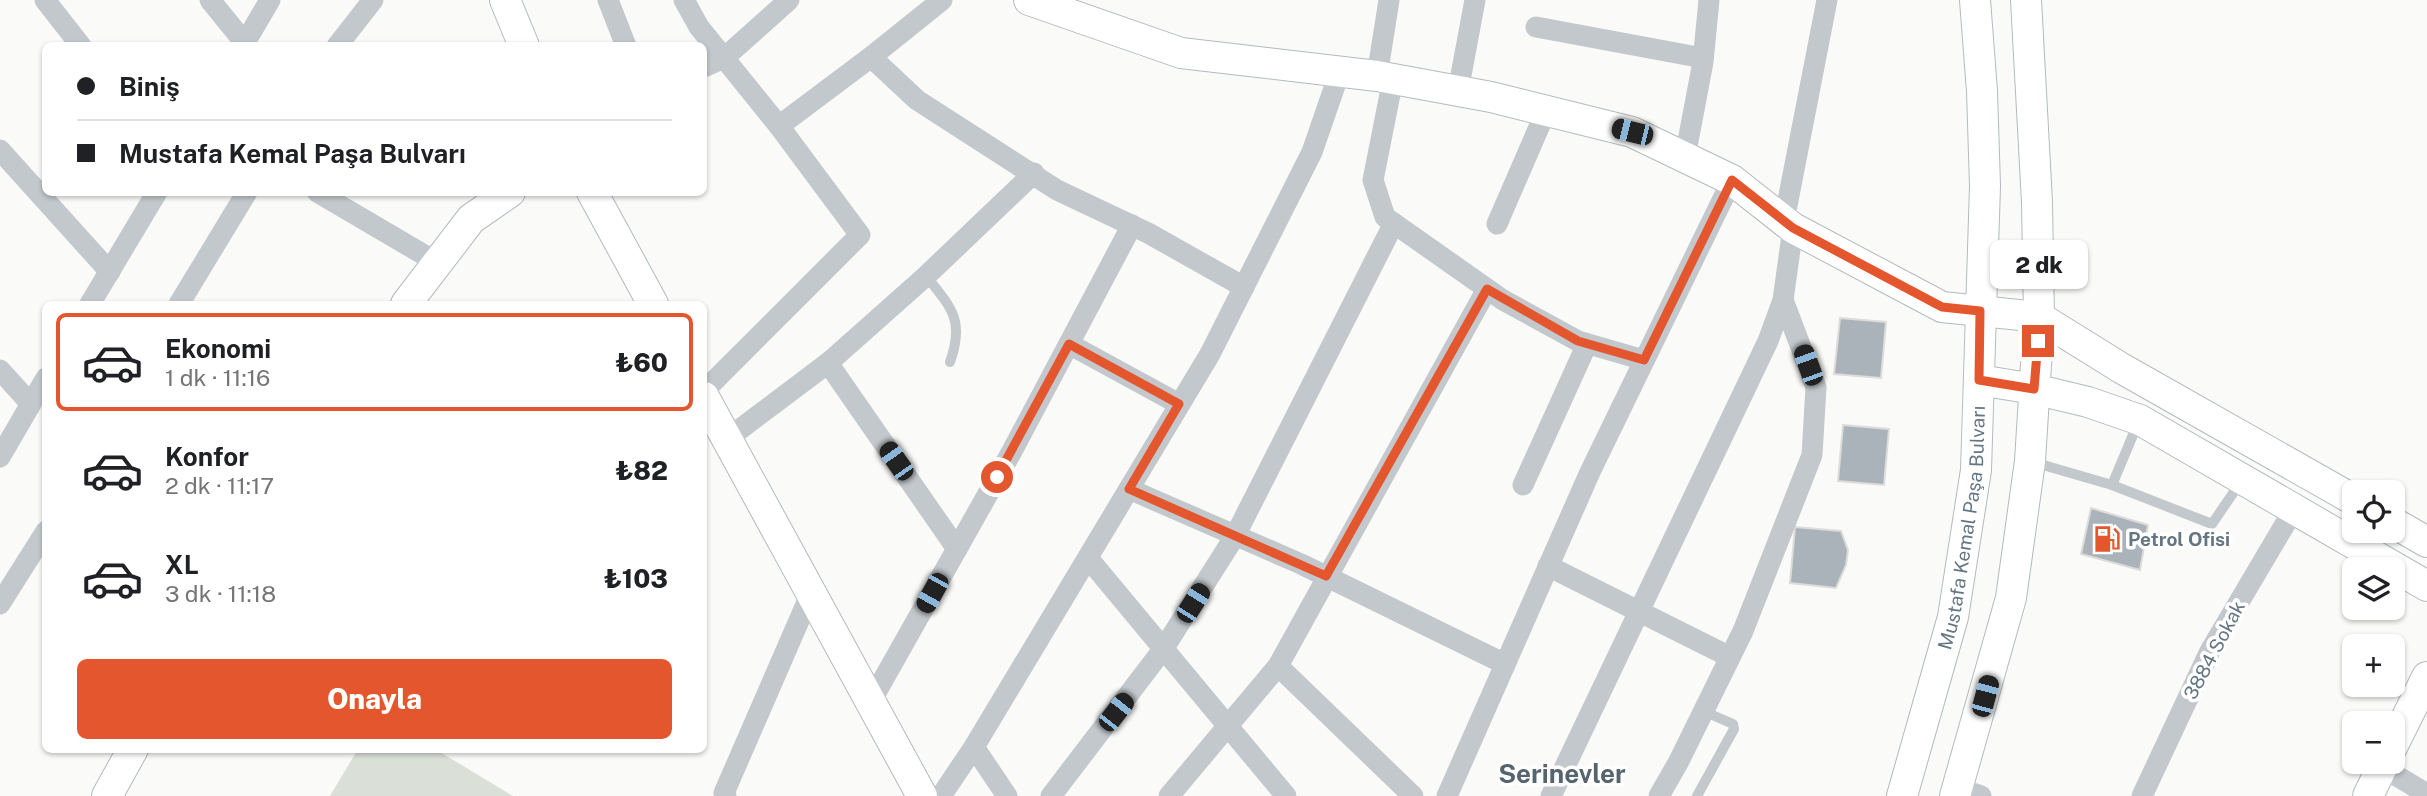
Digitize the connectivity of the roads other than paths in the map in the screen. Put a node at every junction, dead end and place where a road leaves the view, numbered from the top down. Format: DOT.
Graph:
graph roads {
  1 [pos="45,0"];
  2 [pos="210,0"];
  3 [pos="270,0"];
  4 [pos="373,0"];
  5 [pos="505,0"];
  6 [pos="608,0"];
  7 [pos="684,0"];
  8 [pos="789,0"];
  9 [pos="942,0"];
  10 [pos="1029,0"];
  11 [pos="1389,0"];
  12 [pos="1475,0"];
  13 [pos="1709,0"];
  14 [pos="1827,0"];
  15 [pos="1975,0"];
  16 [pos="2026,0"];
  17 [pos="1536,27"];
  18 [pos="78,42"];
  19 [pos="242,42"];
  20 [pos="245,42"];
  21 [pos="340,42"];
  22 [pos="522,42"];
  23 [pos="624,42"];
  24 [pos="871,57"];
  25 [pos="724,58"];
  26 [pos="1703,58"];
  27 [pos="707,66"];
  28 [pos="1340,72"];
  29 [pos="1385,77"];
  30 [pos="1458,91"];
  31 [pos="1546,111"];
  32 [pos="779,126"];
  33 [pos="0,150"];
  34 [pos="1685,157"];
  35 [pos="1034,173"];
  36 [pos="1732,180"];
  37 [pos="155,196"];
  38 [pos="245,196"];
  39 [pos="324,196"];
  40 [pos="504,196"];
  41 [pos="594,196"];
  42 [pos="1394,223"];
  43 [pos="1497,224"];
  44 [pos="1132,225"];
  45 [pos="1788,225"];
  46 [pos="438,263"];
  47 [pos="110,272"];
  48 [pos="926,276"];
  49 [pos="1244,287"];
  50 [pos="1487,289"];
  51 [pos="1783,299"];
  52 [pos="92,301"];
  53 [pos="181,301"];
  54 [pos="408,301"];
  55 [pos="651,301"];
  56 [pos="1980,311"];
  57 [pos="2039,317"];
  58 [pos="1069,344"];
  59 [pos="1587,344"];
  60 [pos="1644,360"];
  61 [pos="950,362"];
  62 [pos="828,363"];
  63 [pos="0,370"];
  64 [pos="1979,380"];
  65 [pos="42,384"];
  66 [pos="707,388"];
  67 [pos="2034,389"];
  68 [pos="707,402"];
  69 [pos="30,403"];
  70 [pos="1179,404"];
  71 [pos="2140,420"];
  72 [pos="727,439"];
  73 [pos="0,457"];
  74 [pos="2030,461"];
  75 [pos="2242,479"];
  76 [pos="1523,485"];
  77 [pos="2112,485"];
  78 [pos="1129,489"];
  79 [pos="2342,493"];
  80 [pos="2294,509"];
  81 [pos="2405,529"];
  82 [pos="1235,536"];
  83 [pos="42,537"];
  84 [pos="2427,542"];
  85 [pos="957,549"];
  86 [pos="1088,558"];
  87 [pos="1548,566"];
  88 [pos="1326,576"];
  89 [pos="2427,586"];
  90 [pos="811,593"];
  91 [pos="0,604"];
  92 [pos="1639,612"];
  93 [pos="1164,648"];
  94 [pos="1730,657"];
  95 [pos="1505,664"];
  96 [pos="1278,666"];
  97 [pos="2427,677"];
  98 [pos="870,703"];
  99 [pos="1703,711"];
  100 [pos="2405,720"];
  101 [pos="1228,726"];
  102 [pos="974,747"];
  103 [pos="131,753"];
  104 [pos="2378,774"];
  105 [pos="2404,774"];
  106 [pos="1965,793"];
  107 [pos="2427,794"];
  108 [pos="107,796"];
  109 [pos="726,796"];
  110 [pos="922,796"];
  111 [pos="941,796"];
  112 [pos="1007,796"];
  113 [pos="1051,796"];
  114 [pos="1169,796"];
  115 [pos="1286,796"];
  116 [pos="1413,796"];
  117 [pos="1447,796"];
  118 [pos="1551,796"];
  119 [pos="1659,796"];
  120 [pos="1697,796"];
  121 [pos="1902,796"];
  122 [pos="2142,796"];
  123 [pos="2368,796"];
  1 -- 18 [label="street"];
  2 -- 19 [label="street"];
  3 -- 20 [label="street"];
  4 -- 21 [label="street"];
  5 -- 22 [label="main road"];
  6 -- 23 [label="street"];
  7 -- 25 [label="street"];
  8 -- 25 [label="street"];
  9 -- 24 [label="street"];
  10 -- 28 [label="main road"];
  11 -- 29 [label="street"];
  12 -- 30 [label="street"];
  13 -- 26 [label="street"];
  14 -- 45 [label="street"];
  15 -- 56 [label="main road, Mustafa Kemal Paşa Bulvarı"];
  16 -- 57 [label="main road"];
  17 -- 26 [label="street"];
  24 -- 32 [label="street"];
  24 -- 35 [label="street"];
  25 -- 27 [label="street"];
  25 -- 32 [label="street"];
  26 -- 34 [label="street"];
  28 -- 29 [label="main road"];
  28 -- 49 [label="street"];
  29 -- 30 [label="main road"];
  29 -- 42 [label="street"];
  30 -- 31 [label="main road"];
  31 -- 34 [label="main road"];
  31 -- 43 [label="street"];
  32 -- 66 [label="street"];
  33 -- 47 [label="street"];
  34 -- 36 [label="main road"];
  35 -- 44 [label="street"];
  35 -- 48 [label="street"];
  36 -- 45 [label="main road"];
  36 -- 60 [label="street"];
  37 -- 47 [label="street"];
  38 -- 53 [label="street"];
  39 -- 46 [label="street"];
  40 -- 46 [label="main road"];
  41 -- 55 [label="main road"];
  42 -- 50 [label="street"];
  42 -- 82 [label="street"];
  44 -- 49 [label="street"];
  44 -- 58 [label="street"];
  45 -- 51 [label="street"];
  45 -- 56 [label="main road"];
  46 -- 54 [label="main road"];
  47 -- 52 [label="street"];
  48 -- 61 [label="lane"];
  48 -- 62 [label="street"];
  49 -- 70 [label="street"];
  50 -- 59 [label="street"];
  50 -- 88 [label="street"];
  51 -- 92 [label="street"];
  51 -- 94 [label="street"];
  56 -- 57 [label="main road"];
  56 -- 64 [label="main road, Mustafa Kemal Paşa Bulvarı"];
  57 -- 67 [label="main road"];
  57 -- 79 [label="main road"];
  58 -- 70 [label="street"];
  58 -- 85 [label="street"];
  59 -- 60 [label="street"];
  59 -- 76 [label="street"];
  60 -- 87 [label="street"];
  62 -- 72 [label="street"];
  62 -- 85 [label="street"];
  63 -- 69 [label="street"];
  64 -- 67 [label="main road"];
  64 -- 121 [label="main road, Mustafa Kemal Paşa Bulvarı"];
  65 -- 69 [label="street"];
  67 -- 71 [label="main road"];
  67 -- 74 [label="main road"];
  68 -- 72 [label="main road"];
  69 -- 73 [label="street"];
  70 -- 78 [label="street"];
  71 -- 75 [label="main road"];
  71 -- 77 [label="lane"];
  72 -- 90 [label="main road"];
  74 -- 77 [label="lane"];
  74 -- 106 [label="main road"];
  75 -- 77 [label="lane"];
  75 -- 80 [label="main road"];
  78 -- 82 [label="street"];
  78 -- 86 [label="street"];
  80 -- 89 [label="main road"];
  80 -- 122 [label="street, 3884 Sokak"];
  81 -- 84 [label="main road"];
  82 -- 88 [label="street"];
  82 -- 93 [label="street"];
  83 -- 91 [label="street"];
  85 -- 98 [label="street"];
  86 -- 93 [label="street"];
  86 -- 102 [label="street"];
  87 -- 92 [label="street"];
  87 -- 95 [label="street"];
  88 -- 95 [label="street"];
  88 -- 96 [label="street"];
  90 -- 98 [label="main road"];
  90 -- 109 [label="street"];
  92 -- 94 [label="street"];
  92 -- 118 [label="street"];
  93 -- 101 [label="street"];
  93 -- 113 [label="street"];
  94 -- 99 [label="street"];
  95 -- 117 [label="street"];
  96 -- 101 [label="street"];
  96 -- 116 [label="street"];
  97 -- 100 [label="main road"];
  98 -- 110 [label="main road"];
  99 -- 119 [label="street"];
  99 -- 120 [label="lane"];
  101 -- 114 [label="street"];
  101 -- 115 [label="street"];
  102 -- 111 [label="street"];
  102 -- 112 [label="street"];
  103 -- 108 [label="main road"];
  104 -- 123 [label="main road"];
  105 -- 107 [label="street"];
}
